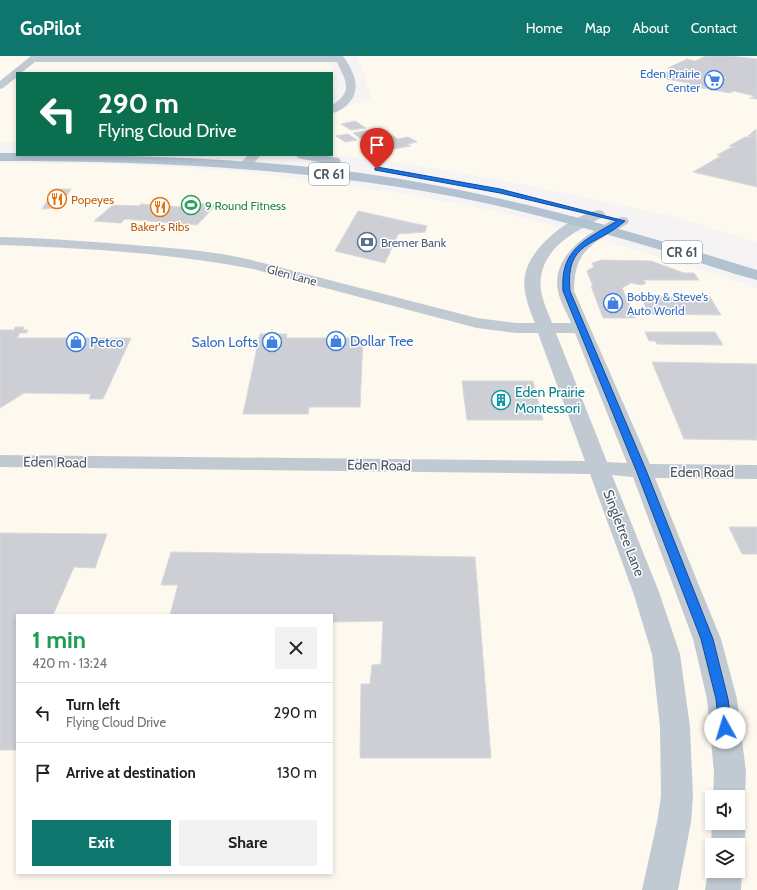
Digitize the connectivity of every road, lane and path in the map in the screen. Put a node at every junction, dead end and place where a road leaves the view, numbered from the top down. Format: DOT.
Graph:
graph roads {
  1 [pos="34,57"];
  2 [pos="340,58"];
  3 [pos="16,72"];
  4 [pos="16,72"];
  5 [pos="0,86"];
  6 [pos="333,109"];
  7 [pos="0,148"];
  8 [pos="16,148"];
  9 [pos="308,156"];
  10 [pos="0,157"];
  11 [pos="250,158"];
  12 [pos="345,162"];
  13 [pos="598,214"];
  14 [pos="622,221"];
  15 [pos="581,222"];
  16 [pos="607,229"];
  17 [pos="0,240"];
  18 [pos="696,242"];
  19 [pos="757,275"];
  20 [pos="546,328"];
  21 [pos="580,328"];
  22 [pos="0,461"];
  23 [pos="600,468"];
  24 [pos="641,470"];
  25 [pos="757,472"];
  26 [pos="729,790"];
  27 [pos="724,878"];
  28 [pos="660,890"];
  29 [pos="723,890"];
  1 -- 2 [label="street"];
  1 -- 3 [label="street"];
  2 -- 6 [label="street"];
  4 -- 5 [label="street"];
  7 -- 8 [label="main road"];
  9 -- 12 [label="main road"];
  10 -- 11 [label="main road, CR 61"];
  11 -- 13 [label="main road, CR 61"];
  11 -- 15 [label="main road, CR 61"];
  13 -- 14 [label="main road, CR 61"];
  13 -- 15 [label="street, Singletree Lane"];
  14 -- 16 [label="street"];
  14 -- 18 [label="main road, CR 61"];
  15 -- 16 [label="main road, CR 61"];
  15 -- 20 [label="street, Singletree Lane"];
  16 -- 19 [label="main road, CR 61"];
  16 -- 21 [label="street"];
  17 -- 20 [label="street, Glen Lane"];
  20 -- 21 [label="street, Glen Lane"];
  20 -- 23 [label="street, Singletree Lane"];
  21 -- 24 [label="street"];
  22 -- 23 [label="street, Eden Road"];
  23 -- 24 [label="street, Eden Road"];
  23 -- 28 [label="street, Singletree Lane"];
  24 -- 25 [label="street, Eden Road"];
  24 -- 26 [label="street"];
  27 -- 29 [label="street"];
}
